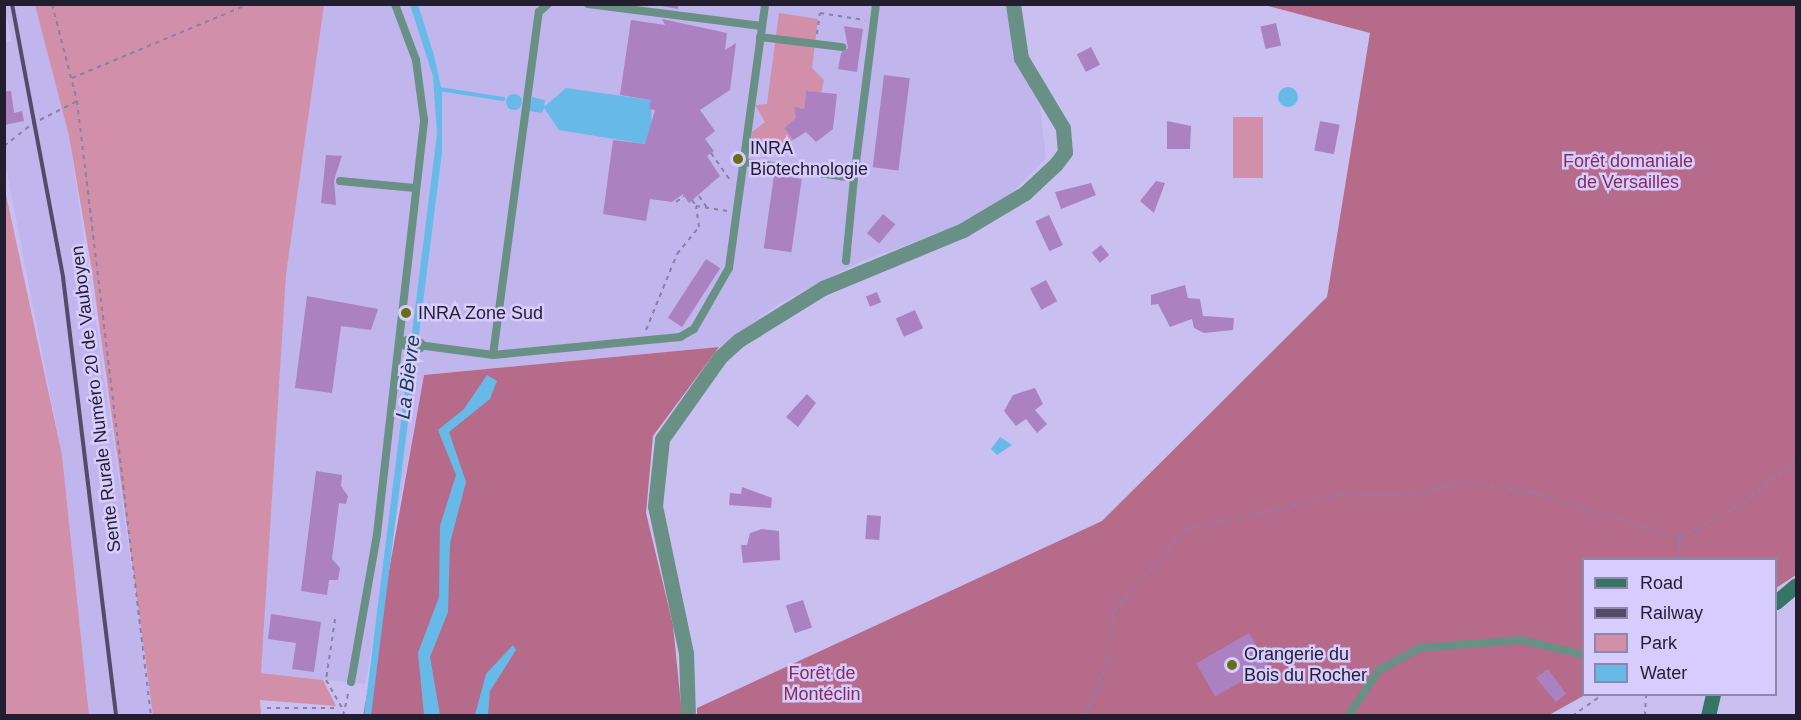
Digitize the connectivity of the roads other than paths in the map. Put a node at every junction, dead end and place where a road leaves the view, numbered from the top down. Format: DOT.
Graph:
graph roads {
  1 [pos="395,4"];
  2 [pos="548,4"];
  3 [pos="588,4"];
  4 [pos="765,4"];
  5 [pos="876,4"];
  6 [pos="1013,4"];
  7 [pos="762,26"];
  8 [pos="760,37"];
  9 [pos="842,48"];
  10 [pos="744,162"];
  11 [pos="854,178"];
  12 [pos="340,181"];
  13 [pos="415,189"];
  14 [pos="846,261"];
  15 [pos="408,343"];
  16 [pos="493,356"];
  17 [pos="1797,585"];
  18 [pos="1777,601"];
  19 [pos="1582,655"];
  20 [pos="351,682"];
  21 [pos="1713,696"];
  22 [pos="688,716"];
  23 [pos="1348,716"];
  24 [pos="1708,716"];
  1 -- 13 [label="lane"];
  2 -- 16 [label="lane"];
  3 -- 7 [label="lane"];
  4 -- 7 [label="lane"];
  5 -- 11 [label="lane"];
  6 -- 22 [label="street"];
  7 -- 8 [label="lane"];
  8 -- 9 [label="lane"];
  8 -- 10 [label="lane"];
  10 -- 11 [label="lane"];
  10 -- 16 [label="lane"];
  11 -- 14 [label="lane"];
  12 -- 13 [label="lane"];
  13 -- 15 [label="lane"];
  15 -- 16 [label="lane"];
  15 -- 20 [label="lane"];
  17 -- 18 [label="main road"];
  19 -- 23 [label="lane"];
  21 -- 24 [label="main road"];
}
